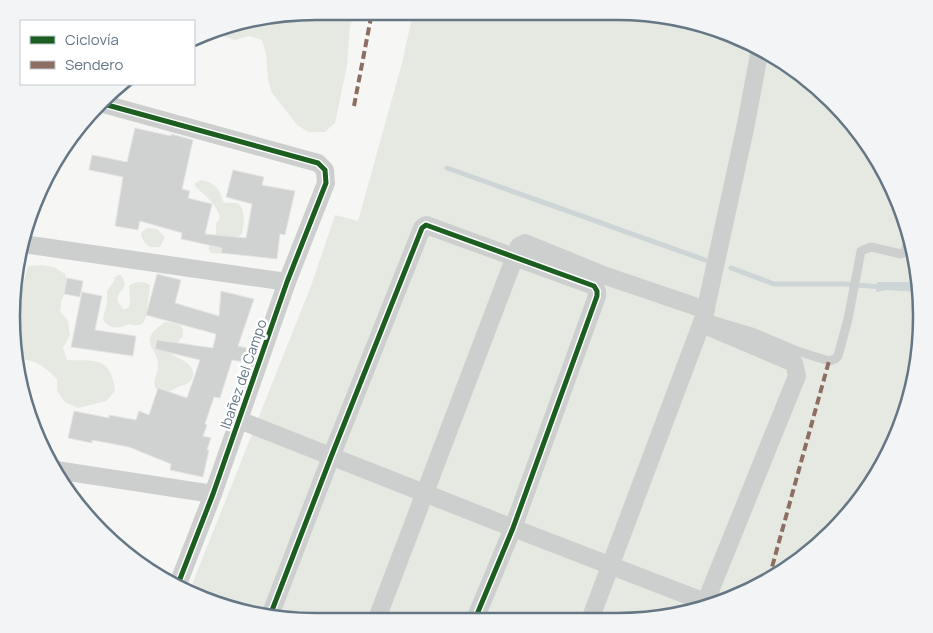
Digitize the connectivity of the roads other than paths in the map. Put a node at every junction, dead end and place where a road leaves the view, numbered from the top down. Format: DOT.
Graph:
graph roads {
  1 [pos="759,57"];
  2 [pos="108,106"];
  3 [pos="29,245"];
  4 [pos="905,251"];
  5 [pos="514,258"];
  6 [pos="287,282"];
  7 [pos="704,317"];
  8 [pos="239,420"];
  9 [pos="331,457"];
  10 [pos="64,471"];
  11 [pos="424,493"];
  12 [pos="213,494"];
  13 [pos="513,528"];
  14 [pos="611,566"];
  15 [pos="180,579"];
  16 [pos="707,599"];
  17 [pos="698,601"];
  18 [pos="272,609"];
  19 [pos="379,613"];
  20 [pos="478,613"];
  21 [pos="593,613"];
  1 -- 7 [label="street"];
  2 -- 6 [label="street, Ibañez del Campo"];
  3 -- 6 [label="street"];
  4 -- 7 [label="lane"];
  5 -- 7 [label="street"];
  5 -- 9 [label="street"];
  5 -- 11 [label="street"];
  5 -- 13 [label="street"];
  6 -- 8 [label="street, Ibañez del Campo"];
  7 -- 14 [label="street"];
  7 -- 16 [label="street"];
  8 -- 9 [label="street"];
  8 -- 12 [label="street, Ibañez del Campo"];
  9 -- 11 [label="street"];
  9 -- 18 [label="street"];
  10 -- 12 [label="street"];
  11 -- 13 [label="street"];
  11 -- 19 [label="street"];
  12 -- 15 [label="street, Ibañez del Campo"];
  13 -- 14 [label="street"];
  13 -- 20 [label="street"];
  14 -- 17 [label="street"];
  14 -- 21 [label="street"];
}
